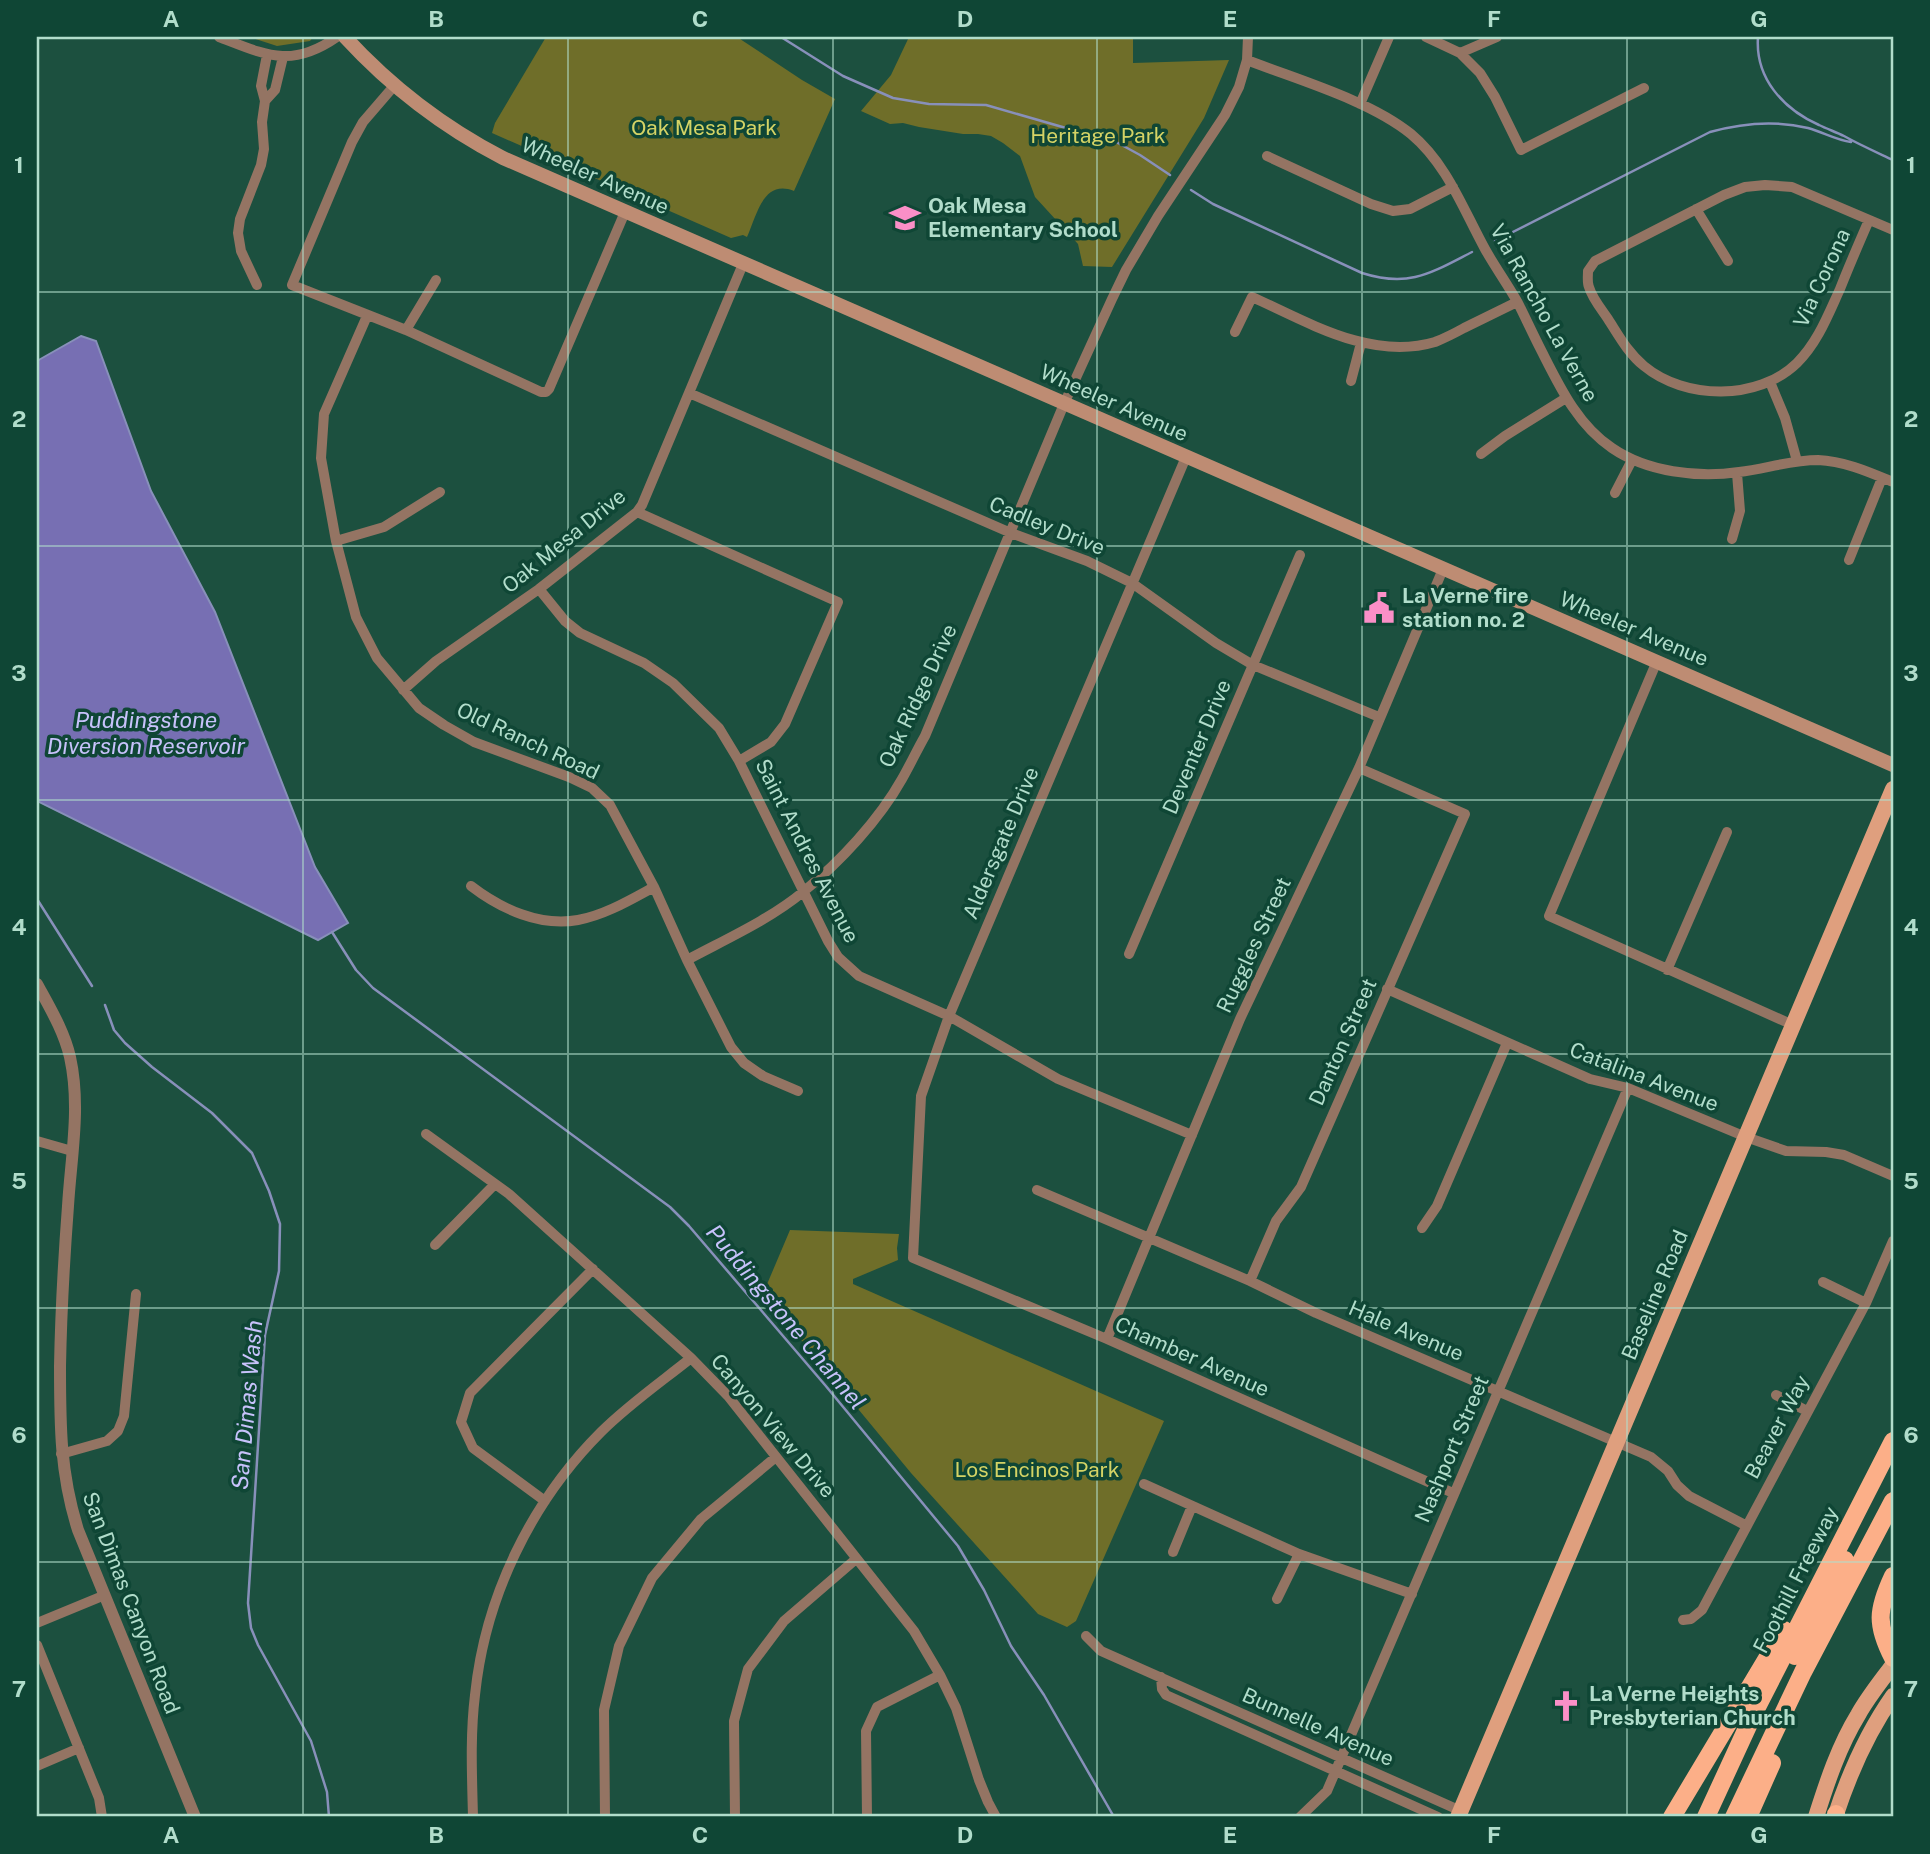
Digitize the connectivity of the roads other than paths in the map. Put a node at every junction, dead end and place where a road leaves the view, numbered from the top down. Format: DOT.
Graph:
graph roads {
  1 [pos="219,37"];
  2 [pos="337,37"];
  3 [pos="345,37"];
  4 [pos="1248,37"];
  5 [pos="1389,37"];
  6 [pos="1426,37"];
  7 [pos="1497,37"];
  8 [pos="1460,53"];
  9 [pos="267,55"];
  10 [pos="283,57"];
  11 [pos="1247,60"];
  12 [pos="394,86"];
  13 [pos="1644,88"];
  14 [pos="265,101"];
  15 [pos="1360,104"];
  16 [pos="1267,156"];
  17 [pos="1453,187"];
  18 [pos="1696,209"];
  19 [pos="625,212"];
  20 [pos="1869,220"];
  21 [pos="1893,230"];
  22 [pos="1728,261"];
  23 [pos="743,264"];
  24 [pos="436,280"];
  25 [pos="257,285"];
  26 [pos="1517,302"];
  27 [pos="367,316"];
  28 [pos="407,330"];
  29 [pos="1235,332"];
  30 [pos="1362,343"];
  31 [pos="1351,381"];
  32 [pos="1770,382"];
  33 [pos="688,393"];
  34 [pos="1566,398"];
  35 [pos="1065,404"];
  36 [pos="1481,454"];
  37 [pos="1186,457"];
  38 [pos="1632,460"];
  39 [pos="1797,461"];
  40 [pos="1737,473"];
  41 [pos="1882,478"];
  42 [pos="1893,482"];
  43 [pos="440,492"];
  44 [pos="1615,493"];
  45 [pos="637,512"];
  46 [pos="1011,533"];
  47 [pos="1732,539"];
  48 [pos="336,541"];
  49 [pos="1300,555"];
  50 [pos="1849,560"];
  51 [pos="1443,569"];
  52 [pos="1132,583"];
  53 [pos="539,589"];
  54 [pos="1657,661"];
  55 [pos="1253,665"];
  56 [pos="403,691"];
  57 [pos="1379,717"];
  58 [pos="739,761"];
  59 [pos="1893,765"];
  60 [pos="1359,768"];
  61 [pos="1893,789"];
  62 [pos="1727,832"];
  63 [pos="471,887"];
  64 [pos="654,887"];
  65 [pos="803,892"];
  66 [pos="1129,954"];
  67 [pos="687,960"];
  68 [pos="1667,970"];
  69 [pos="37,984"];
  70 [pos="1387,989"];
  71 [pos="949,1016"];
  72 [pos="1793,1026"];
  73 [pos="1507,1043"];
  74 [pos="1628,1088"];
  75 [pos="798,1091"];
  76 [pos="426,1134"];
  77 [pos="1192,1135"];
  78 [pos="1746,1137"];
  79 [pos="37,1141"];
  80 [pos="72,1152"];
  81 [pos="1893,1176"];
  82 [pos="495,1184"];
  83 [pos="1037,1190"];
  84 [pos="1422,1228"];
  85 [pos="1149,1239"];
  86 [pos="1893,1241"];
  87 [pos="435,1245"];
  88 [pos="913,1258"];
  89 [pos="593,1269"];
  90 [pos="1251,1281"];
  91 [pos="1824,1282"];
  92 [pos="136,1294"];
  93 [pos="1866,1303"];
  94 [pos="1107,1339"];
  95 [pos="691,1358"];
  96 [pos="1497,1391"];
  97 [pos="1776,1395"];
  98 [pos="1807,1411"];
  99 [pos="1893,1441"];
  100 [pos="1616,1442"];
  101 [pos="61,1454"];
  102 [pos="776,1457"];
  103 [pos="1893,1466"];
  104 [pos="1144,1484"];
  105 [pos="1453,1493"];
  106 [pos="545,1501"];
  107 [pos="1893,1501"];
  108 [pos="1192,1506"];
  109 [pos="1747,1526"];
  110 [pos="1893,1526"];
  111 [pos="1173,1552"];
  112 [pos="1299,1554"];
  113 [pos="856,1559"];
  114 [pos="1893,1576"];
  115 [pos="1412,1594"];
  116 [pos="105,1595"];
  117 [pos="1277,1599"];
  118 [pos="1808,1605"];
  119 [pos="1683,1620"];
  120 [pos="37,1623"];
  121 [pos="1086,1636"];
  122 [pos="37,1645"];
  123 [pos="1893,1658"];
  124 [pos="1893,1665"];
  125 [pos="940,1675"];
  126 [pos="1161,1677"];
  127 [pos="1893,1696"];
  128 [pos="79,1748"];
  129 [pos="1342,1758"];
  130 [pos="37,1766"];
  131 [pos="1335,1772"];
  132 [pos="1459,1814"];
  133 [pos="1836,1816"];
  134 [pos="102,1817"];
  135 [pos="195,1817"];
  136 [pos="473,1817"];
  137 [pos="605,1817"];
  138 [pos="736,1817"];
  139 [pos="867,1817"];
  140 [pos="996,1817"];
  141 [pos="1300,1817"];
  142 [pos="1438,1817"];
  143 [pos="1672,1817"];
  144 [pos="1706,1817"];
  145 [pos="1718,1817"];
  146 [pos="1734,1817"];
  147 [pos="1748,1817"];
  148 [pos="1816,1817"];
  1 -- 9 [label="street"];
  2 -- 10 [label="street"];
  3 -- 12 [label="main road, Wheeler Avenue"];
  4 -- 11 [label="street, Oak Ridge Drive"];
  5 -- 15 [label="street"];
  6 -- 8 [label="street"];
  7 -- 8 [label="street"];
  8 -- 13 [label="street"];
  9 -- 10 [label="street"];
  9 -- 14 [label="street"];
  10 -- 14 [label="street"];
  11 -- 15 [label="street, Via Rancho La Verne"];
  11 -- 35 [label="street, Oak Ridge Drive"];
  12 -- 19 [label="main road, Wheeler Avenue"];
  12 -- 27 [label="street"];
  14 -- 25 [label="street"];
  15 -- 17 [label="street, Via Rancho La Verne"];
  16 -- 17 [label="street"];
  17 -- 26 [label="street, Via Rancho La Verne"];
  18 -- 20 [label="street"];
  18 -- 22 [label="street"];
  18 -- 32 [label="street, Via Corona"];
  19 -- 23 [label="main road, Wheeler Avenue"];
  19 -- 28 [label="street"];
  20 -- 21 [label="street"];
  20 -- 32 [label="street, Via Corona"];
  23 -- 33 [label="street, Oak Mesa Drive"];
  23 -- 35 [label="main road, Wheeler Avenue"];
  24 -- 28 [label="street"];
  26 -- 30 [label="street"];
  26 -- 34 [label="street, Via Rancho La Verne"];
  27 -- 28 [label="street"];
  27 -- 48 [label="street, Old Ranch Road"];
  29 -- 30 [label="street"];
  30 -- 31 [label="street"];
  32 -- 39 [label="street"];
  33 -- 45 [label="street, Oak Mesa Drive"];
  33 -- 46 [label="street, Cadley Drive"];
  34 -- 36 [label="street"];
  34 -- 38 [label="street, Via Rancho La Verne"];
  35 -- 37 [label="main road, Wheeler Avenue"];
  35 -- 46 [label="street, Oak Ridge Drive"];
  37 -- 51 [label="main road, Wheeler Avenue"];
  37 -- 52 [label="street, Aldersgate Drive"];
  38 -- 40 [label="street, Via Rancho La Verne"];
  38 -- 44 [label="street"];
  39 -- 40 [label="street, Via Rancho La Verne"];
  39 -- 41 [label="street, Via Rancho La Verne"];
  40 -- 47 [label="street"];
  41 -- 42 [label="street, Via Rancho La Verne"];
  41 -- 50 [label="street"];
  43 -- 48 [label="street"];
  45 -- 53 [label="street, Oak Mesa Drive"];
  45 -- 58 [label="street"];
  46 -- 52 [label="street, Cadley Drive"];
  46 -- 65 [label="street, Oak Ridge Drive"];
  48 -- 56 [label="street, Old Ranch Road"];
  49 -- 55 [label="street, Deventer Drive"];
  51 -- 54 [label="main road, Wheeler Avenue"];
  51 -- 57 [label="street, Ruggles Street"];
  52 -- 55 [label="street, Cadley Drive"];
  52 -- 71 [label="street, Aldersgate Drive"];
  53 -- 56 [label="street, Oak Mesa Drive"];
  53 -- 58 [label="street, Saint Andres Avenue"];
  54 -- 59 [label="main road, Wheeler Avenue"];
  54 -- 68 [label="street"];
  55 -- 57 [label="street, Cadley Drive"];
  55 -- 66 [label="street, Deventer Drive"];
  56 -- 64 [label="street, Old Ranch Road"];
  57 -- 60 [label="street, Ruggles Street"];
  58 -- 65 [label="street, Saint Andres Avenue"];
  60 -- 70 [label="street, Danton Street"];
  60 -- 77 [label="street, Ruggles Street"];
  61 -- 72 [label="main road, Baseline Road"];
  62 -- 68 [label="street"];
  63 -- 64 [label="street"];
  64 -- 67 [label="street, Old Ranch Road"];
  65 -- 67 [label="street, Oak Ridge Drive"];
  65 -- 71 [label="street, Saint Andres Avenue"];
  67 -- 75 [label="street, Old Ranch Road"];
  68 -- 72 [label="street"];
  69 -- 80 [label="street, San Dimas Canyon Road"];
  70 -- 73 [label="street, Catalina Avenue"];
  70 -- 90 [label="street, Danton Street"];
  71 -- 77 [label="street, Saint Andres Avenue"];
  71 -- 88 [label="street, Aldersgate Drive"];
  72 -- 78 [label="main road, Baseline Road"];
  73 -- 74 [label="street, Catalina Avenue"];
  73 -- 84 [label="street"];
  74 -- 78 [label="street, Catalina Avenue"];
  74 -- 96 [label="street, Nashport Street"];
  76 -- 82 [label="street, Canyon View Drive"];
  77 -- 85 [label="street, Ruggles Street"];
  78 -- 81 [label="street, Catalina Avenue"];
  78 -- 100 [label="main road, Baseline Road"];
  79 -- 80 [label="street"];
  80 -- 101 [label="street, San Dimas Canyon Road"];
  82 -- 87 [label="street"];
  82 -- 89 [label="street, Canyon View Drive"];
  83 -- 85 [label="street, Hale Avenue"];
  85 -- 90 [label="street, Hale Avenue"];
  85 -- 94 [label="street, Ruggles Street"];
  86 -- 93 [label="street, Beaver Way"];
  88 -- 94 [label="street, Chamber Avenue"];
  89 -- 95 [label="street, Canyon View Drive"];
  89 -- 106 [label="street"];
  90 -- 96 [label="street, Hale Avenue"];
  91 -- 93 [label="street"];
  92 -- 101 [label="street"];
  93 -- 98 [label="street, Beaver Way"];
  94 -- 105 [label="street, Chamber Avenue"];
  95 -- 102 [label="street, Canyon View Drive"];
  95 -- 106 [label="street"];
  96 -- 100 [label="street, Hale Avenue"];
  96 -- 105 [label="street, Nashport Street"];
  97 -- 98 [label="street"];
  98 -- 109 [label="street, Beaver Way"];
  99 -- 118 [label="highway, Foothill Freeway"];
  100 -- 109 [label="street, Hale Avenue"];
  100 -- 132 [label="main road, Baseline Road"];
  101 -- 116 [label="street, San Dimas Canyon Road"];
  102 -- 113 [label="street, Canyon View Drive"];
  102 -- 137 [label="street"];
  103 -- 145 [label="highway"];
  104 -- 108 [label="street"];
  105 -- 115 [label="street, Nashport Street"];
  106 -- 136 [label="street"];
  107 -- 146 [label="highway"];
  108 -- 111 [label="street"];
  108 -- 112 [label="street"];
  109 -- 119 [label="street, Beaver Way"];
  110 -- 147 [label="highway"];
  112 -- 115 [label="street"];
  112 -- 117 [label="street"];
  113 -- 125 [label="street, Canyon View Drive"];
  113 -- 138 [label="street"];
  114 -- 123 [label="highway"];
  115 -- 129 [label="street, Nashport Street"];
  116 -- 120 [label="street"];
  116 -- 135 [label="street, San Dimas Canyon Road"];
  118 -- 143 [label="highway"];
  118 -- 144 [label="highway, Foothill Freeway"];
  121 -- 126 [label="street, Bunnelle Avenue"];
  122 -- 128 [label="street"];
  124 -- 148 [label="main road"];
  125 -- 139 [label="street"];
  125 -- 140 [label="street, Canyon View Drive"];
  126 -- 129 [label="street, Bunnelle Avenue"];
  126 -- 131 [label="street, Bunnelle Avenue"];
  127 -- 133 [label="main road"];
  128 -- 130 [label="street"];
  128 -- 134 [label="street"];
  129 -- 131 [label="street, Nashport Street"];
  129 -- 132 [label="street, Bunnelle Avenue"];
  131 -- 141 [label="street, Nashport Street"];
  131 -- 142 [label="street, Bunnelle Avenue"];
}
